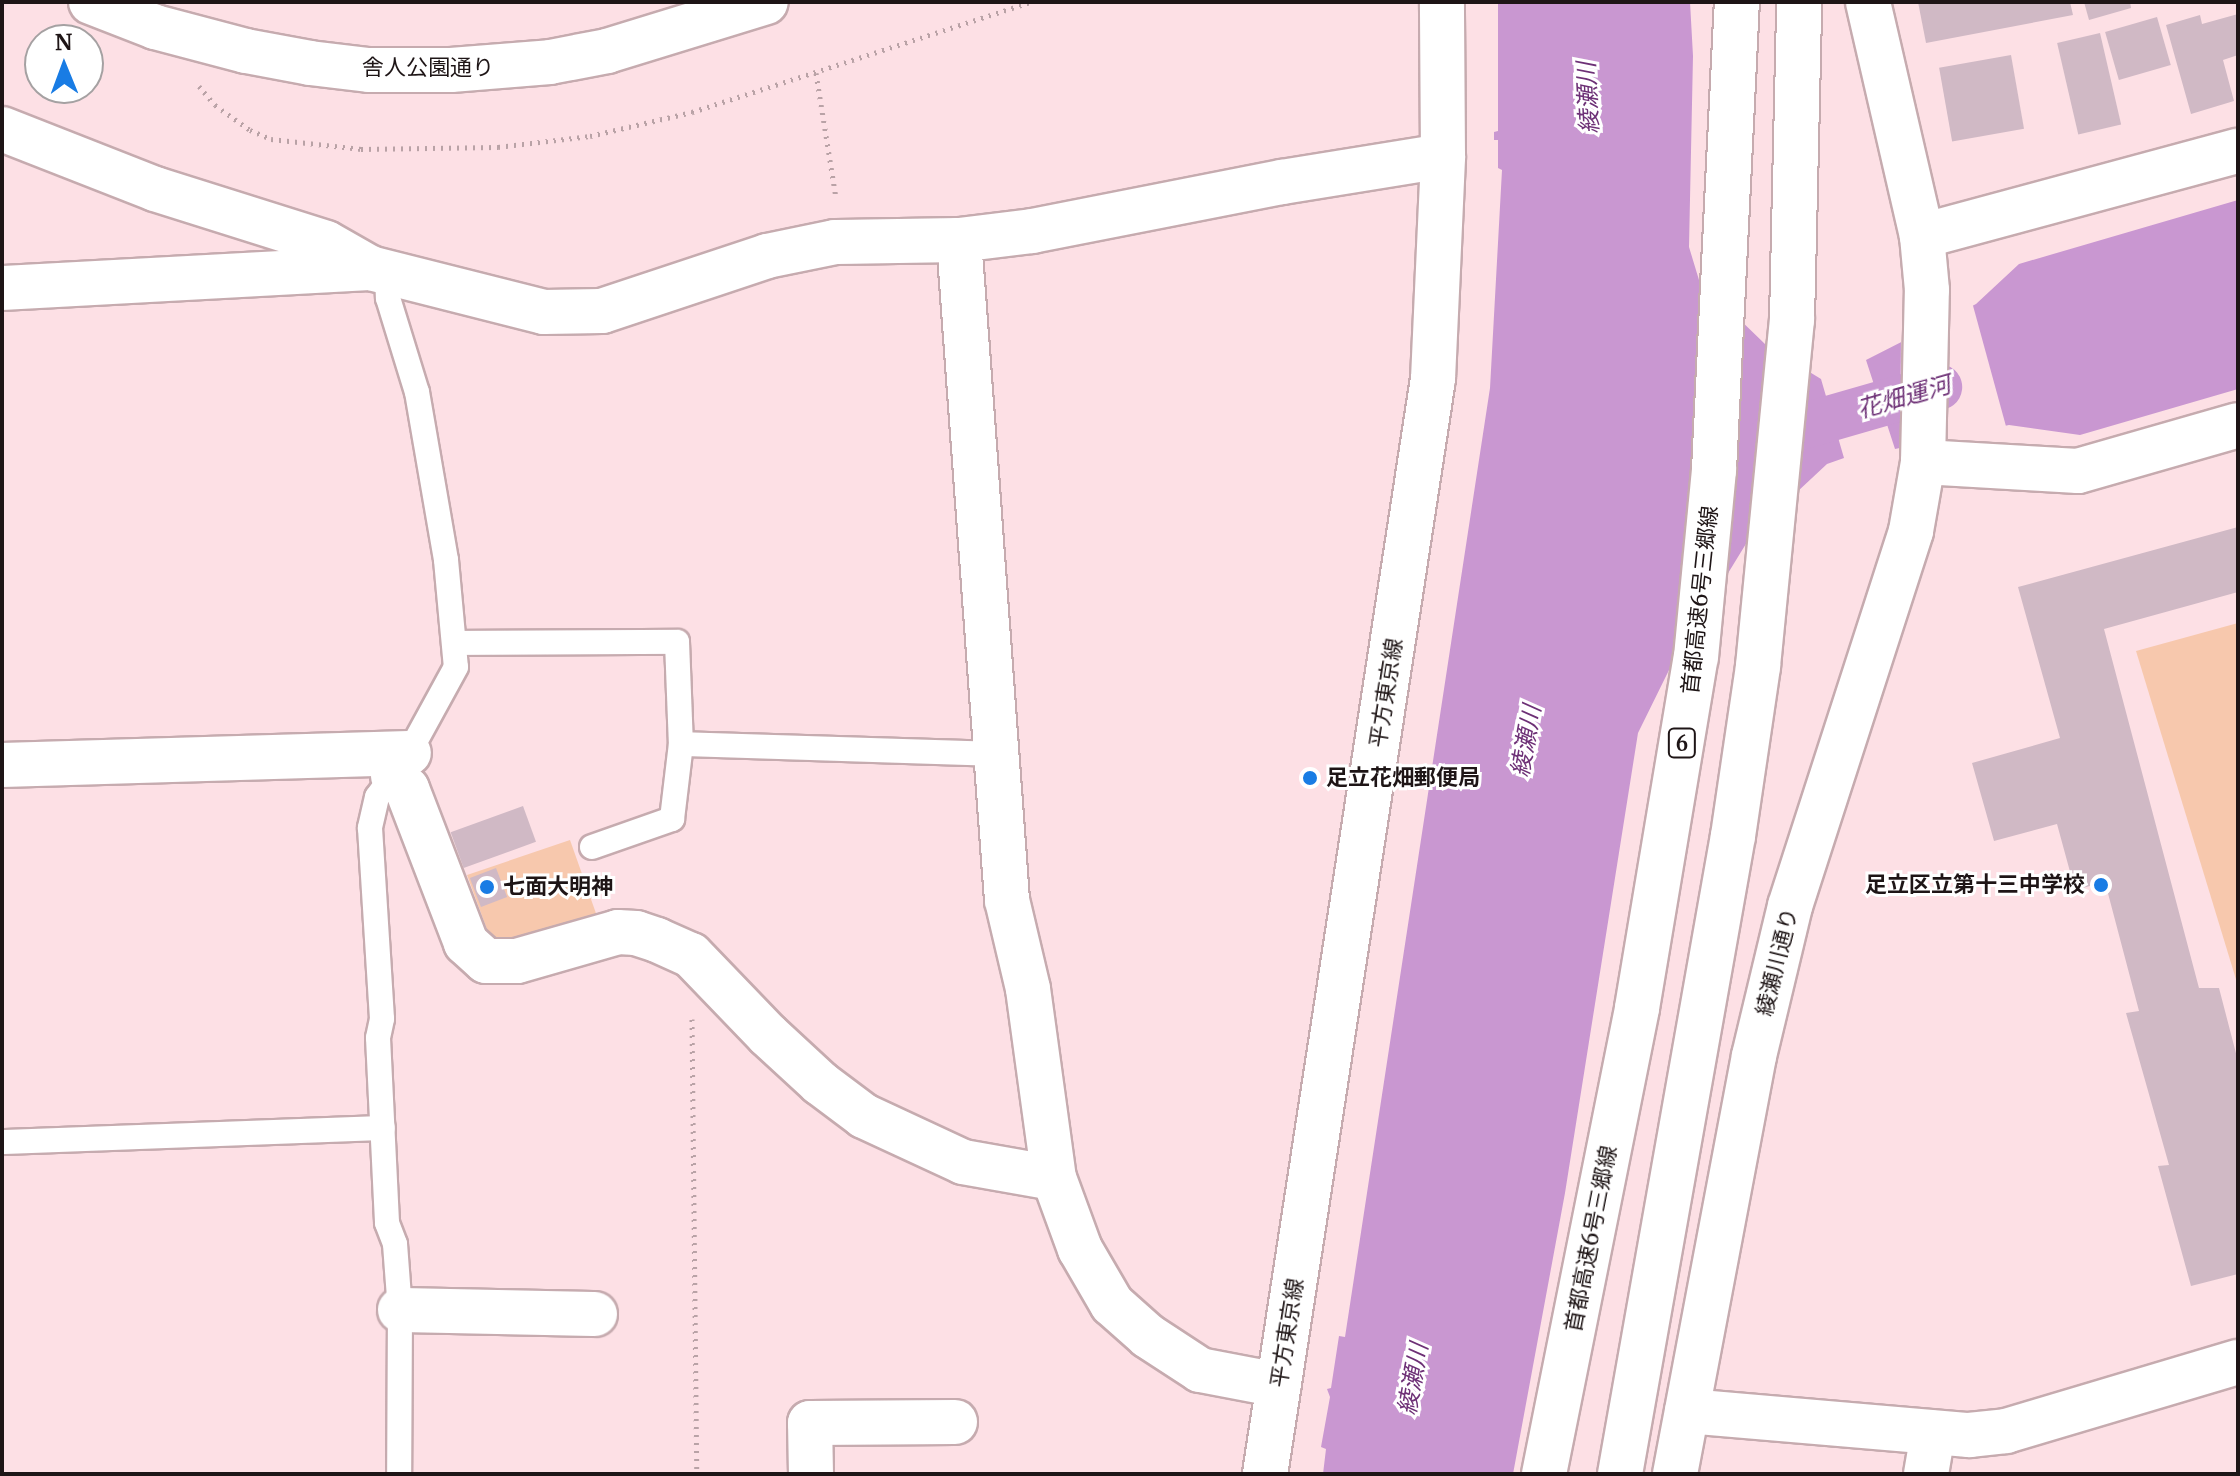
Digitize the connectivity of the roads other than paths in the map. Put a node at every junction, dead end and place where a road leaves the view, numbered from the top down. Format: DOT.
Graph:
graph roads {
  1 [pos="91,2"];
  2 [pos="766,2"];
  3 [pos="1442,2"];
  4 [pos="1737,2"];
  5 [pos="1799,2"];
  6 [pos="1868,2"];
  7 [pos="2,129"];
  8 [pos="2238,151"];
  9 [pos="1443,156"];
  10 [pos="1922,236"];
  11 [pos="959,240"];
  12 [pos="378,270"];
  13 [pos="2,288"];
  14 [pos="2238,425"];
  15 [pos="1924,453"];
  16 [pos="456,643"];
  17 [pos="681,744"];
  18 [pos="995,754"];
  19 [pos="401,764"];
  20 [pos="2,765"];
  21 [pos="592,847"];
  22 [pos="383,1128"];
  23 [pos="2,1142"];
  24 [pos="1054,1178"];
  25 [pos="400,1310"];
  26 [pos="595,1314"];
  27 [pos="2238,1362"];
  28 [pos="1279,1385"];
  29 [pos="1687,1411"];
  30 [pos="955,1422"];
  31 [pos="1930,1454"];
  32 [pos="399,1474"];
  33 [pos="811,1474"];
  34 [pos="1265,1474"];
  35 [pos="1544,1474"];
  36 [pos="1620,1474"];
  37 [pos="1675,1474"];
  1 -- 2 [label="main road, 舎人公園通り"];
  3 -- 9 [label="main road, 平方東京線"];
  4 -- 35 [label="main road, 首都高速6号三郷線 / 6"];
  5 -- 36 [label="main road"];
  6 -- 10 [label="main road, 綾瀬川通り"];
  7 -- 12 [label="main road"];
  8 -- 10 [label="main road"];
  9 -- 11 [label="main road"];
  9 -- 28 [label="main road, 平方東京線"];
  10 -- 15 [label="main road, 綾瀬川通り"];
  11 -- 12 [label="main road"];
  11 -- 18 [label="main road"];
  12 -- 13 [label="main road"];
  12 -- 16 [label="lane"];
  14 -- 15 [label="main road"];
  15 -- 29 [label="main road, 綾瀬川通り"];
  16 -- 17 [label="lane"];
  16 -- 19 [label="lane"];
  17 -- 18 [label="lane"];
  17 -- 21 [label="lane"];
  18 -- 24 [label="main road"];
  19 -- 20 [label="main road"];
  19 -- 22 [label="lane"];
  19 -- 24 [label="main road"];
  22 -- 23 [label="lane"];
  22 -- 25 [label="lane"];
  24 -- 28 [label="main road"];
  25 -- 26 [label="main road"];
  25 -- 32 [label="lane"];
  27 -- 31 [label="main road"];
  28 -- 34 [label="main road, 平方東京線"];
  29 -- 31 [label="main road"];
  29 -- 37 [label="main road, 綾瀬川通り"];
  30 -- 33 [label="main road"];
}
